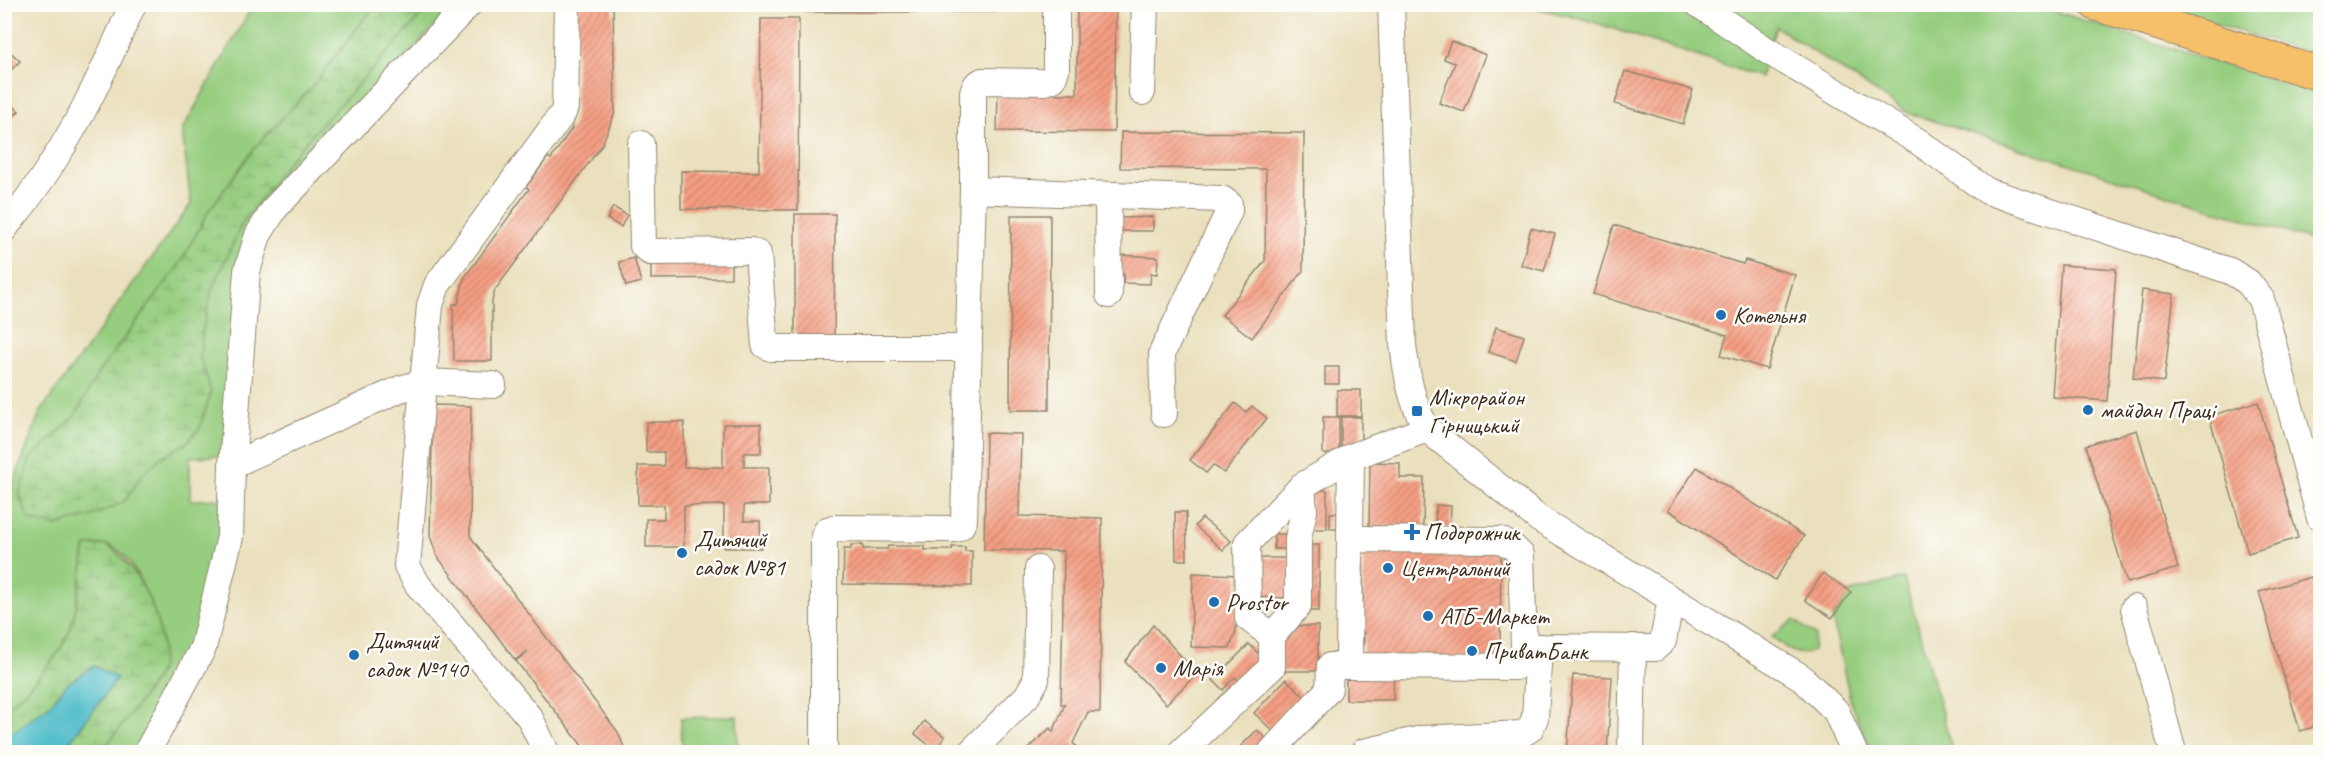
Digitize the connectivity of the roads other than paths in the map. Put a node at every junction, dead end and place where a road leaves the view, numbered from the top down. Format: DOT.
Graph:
graph roads {
  1 [pos="133,4"];
  2 [pos="470,4"];
  3 [pos="567,4"];
  4 [pos="1056,4"];
  5 [pos="1145,4"];
  6 [pos="1391,4"];
  7 [pos="1698,4"];
  8 [pos="2096,4"];
  9 [pos="2320,74"];
  10 [pos="1142,92"];
  11 [pos="641,144"];
  12 [pos="973,190"];
  13 [pos="1108,196"];
  14 [pos="4,229"];
  15 [pos="1109,295"];
  16 [pos="969,348"];
  17 [pos="425,382"];
  18 [pos="493,385"];
  19 [pos="1164,414"];
  20 [pos="1427,429"];
  21 [pos="1351,457"];
  22 [pos="232,465"];
  23 [pos="1302,486"];
  24 [pos="2320,518"];
  25 [pos="1350,539"];
  26 [pos="1038,569"];
  27 [pos="1671,598"];
  28 [pos="2134,608"];
  29 [pos="1272,636"];
  30 [pos="1531,647"];
  31 [pos="1634,647"];
  32 [pos="1349,666"];
  33 [pos="147,753"];
  34 [pos="546,753"];
  35 [pos="824,753"];
  36 [pos="971,753"];
  37 [pos="1181,753"];
  38 [pos="1271,753"];
  39 [pos="1364,753"];
  40 [pos="1631,753"];
  41 [pos="1854,753"];
  42 [pos="2172,753"];
  1 -- 14 [label="street"];
  2 -- 22 [label="street"];
  3 -- 17 [label="street"];
  4 -- 12 [label="street"];
  5 -- 10 [label="street"];
  6 -- 20 [label="street"];
  7 -- 24 [label="street"];
  8 -- 9 [label="main road"];
  11 -- 16 [label="street"];
  12 -- 13 [label="street"];
  12 -- 16 [label="street"];
  13 -- 15 [label="street"];
  13 -- 19 [label="street"];
  16 -- 35 [label="street"];
  17 -- 18 [label="street"];
  17 -- 22 [label="street"];
  17 -- 34 [label="street"];
  20 -- 21 [label="street"];
  20 -- 27 [label="street"];
  21 -- 23 [label="street"];
  21 -- 25 [label="street"];
  22 -- 33 [label="street"];
  23 -- 29 [label="street"];
  23 -- 29 [label="street"];
  25 -- 30 [label="street"];
  25 -- 32 [label="street"];
  26 -- 36 [label="street"];
  27 -- 31 [label="street"];
  27 -- 41 [label="street"];
  28 -- 42 [label="street"];
  29 -- 37 [label="street"];
  30 -- 31 [label="street"];
  30 -- 32 [label="street"];
  30 -- 39 [label="street"];
  31 -- 40 [label="street"];
  32 -- 38 [label="street"];
}
